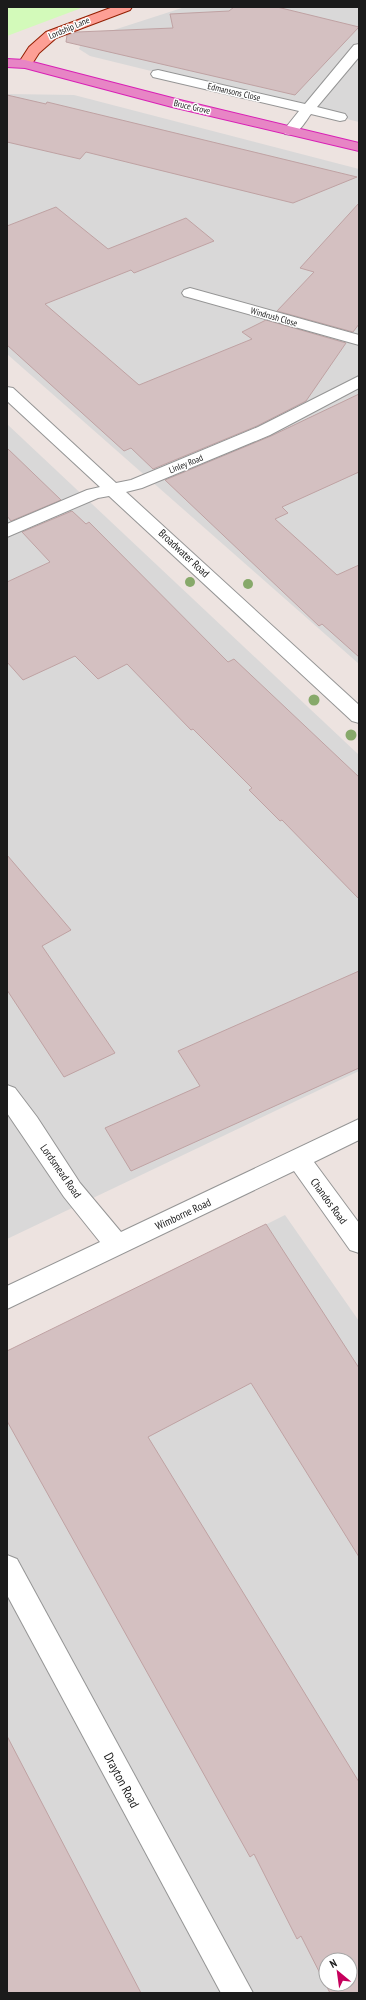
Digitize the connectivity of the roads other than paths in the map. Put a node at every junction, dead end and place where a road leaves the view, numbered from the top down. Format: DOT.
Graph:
graph roads {
  1 [pos="125,7"];
  2 [pos="359,48"];
  3 [pos="7,63"];
  4 [pos="25,64"];
  5 [pos="7,69"];
  6 [pos="158,74"];
  7 [pos="309,109"];
  8 [pos="340,117"];
  9 [pos="290,131"];
  10 [pos="359,147"];
  11 [pos="190,293"];
  12 [pos="359,340"];
  13 [pos="359,382"];
  14 [pos="7,392"];
  15 [pos="112,488"];
  16 [pos="7,531"];
  17 [pos="352,699"];
  18 [pos="359,716"];
  19 [pos="7,1095"];
  20 [pos="359,1129"];
  21 [pos="299,1159"];
  22 [pos="359,1242"];
  23 [pos="117,1245"];
  24 [pos="7,1298"];
  25 [pos="7,1568"];
  26 [pos="238,1993"];
  1 -- 4 [label="main road, Lordship Lane"];
  2 -- 7 [label="street"];
  3 -- 4 [label="highway"];
  4 -- 5 [label="highway"];
  4 -- 9 [label="highway, Bruce Grove"];
  6 -- 7 [label="street, Edmansons Close"];
  7 -- 8 [label="street, Edmansons Close"];
  7 -- 9 [label="street"];
  9 -- 10 [label="highway, Bruce Grove"];
  11 -- 12 [label="street, Windrush Close"];
  13 -- 15 [label="street, Linley Road"];
  14 -- 15 [label="street, Broadwater Road"];
  15 -- 16 [label="street, Linley Road"];
  15 -- 17 [label="street, Broadwater Road"];
  17 -- 18 [label="street, Broadwater Road"];
  19 -- 23 [label="street, Lordsmead Road"];
  20 -- 21 [label="street, Wimborne Road"];
  21 -- 22 [label="street, Chandos Road"];
  21 -- 23 [label="street, Wimborne Road"];
  23 -- 24 [label="street, Wimborne Road"];
  25 -- 26 [label="street, Drayton Road"];
}
